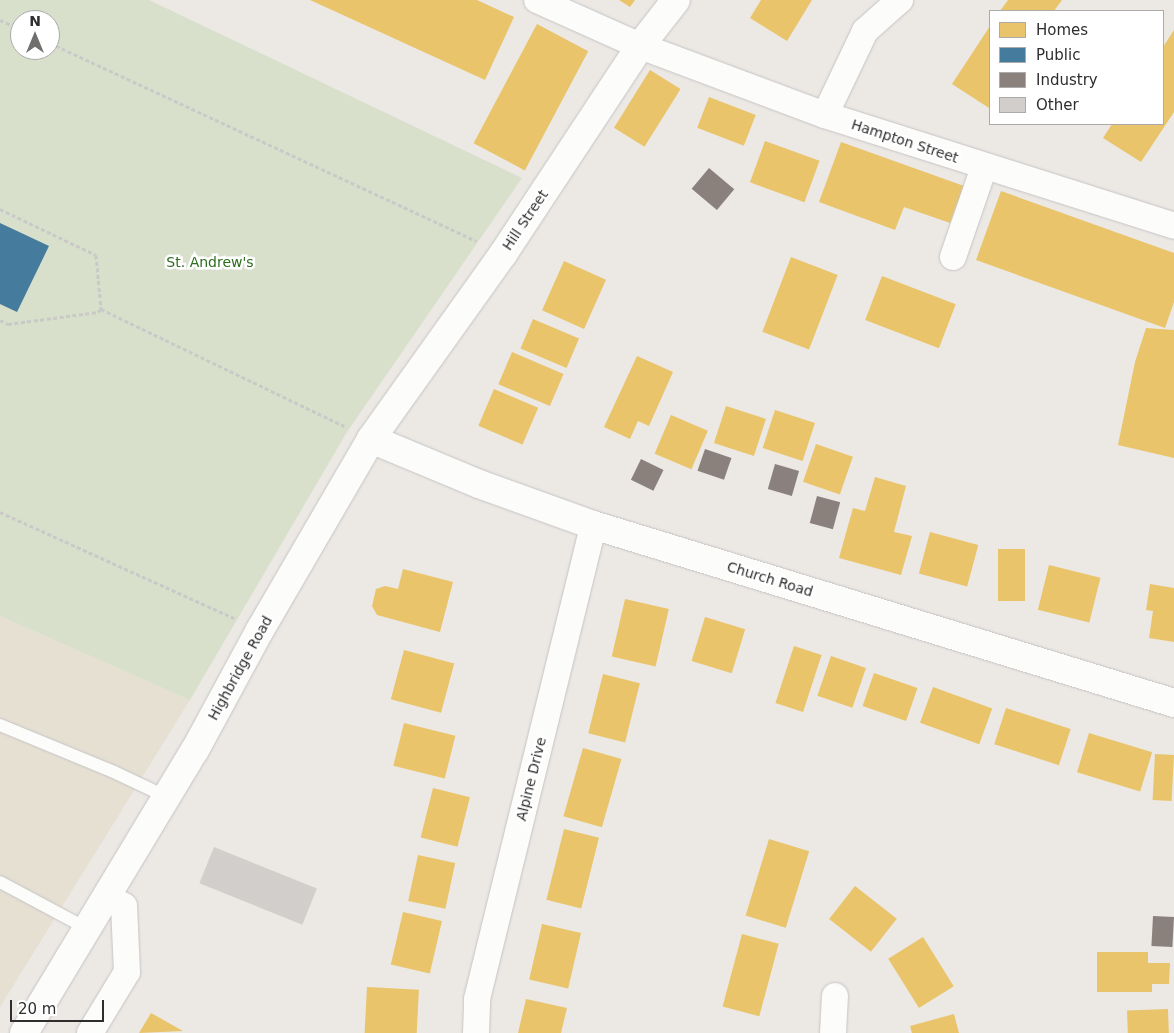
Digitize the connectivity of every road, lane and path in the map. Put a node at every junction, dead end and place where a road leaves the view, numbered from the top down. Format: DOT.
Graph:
graph roads {
  1 [pos="537,0"];
  2 [pos="676,0"];
  3 [pos="900,0"];
  4 [pos="640,46"];
  5 [pos="60,48"];
  6 [pos="825,115"];
  7 [pos="984,167"];
  8 [pos="0,209"];
  9 [pos="1174,226"];
  10 [pos="503,254"];
  11 [pos="953,257"];
  12 [pos="101,309"];
  13 [pos="0,320"];
  14 [pos="371,439"];
  15 [pos="0,512"];
  16 [pos="593,525"];
  17 [pos="260,630"];
  18 [pos="1174,703"];
  19 [pos="0,725"];
  20 [pos="167,797"];
  21 [pos="0,882"];
  22 [pos="108,897"];
  23 [pos="88,929"];
  24 [pos="836,996"];
  25 [pos="24,1033"];
  26 [pos="90,1033"];
  27 [pos="476,1033"];
  28 [pos="833,1033"];
  1 -- 4 [label="street, Hampton Street"];
  2 -- 4 [label="street, Hill Street"];
  3 -- 6 [label="street"];
  4 -- 6 [label="street, Hampton Street"];
  4 -- 10 [label="street, Hill Street"];
  5 -- 10 [label="path"];
  6 -- 7 [label="street, Hampton Street"];
  7 -- 9 [label="street, Hampton Street"];
  7 -- 11 [label="street"];
  8 -- 12 [label="path"];
  10 -- 14 [label="street, Hill Street"];
  12 -- 13 [label="path"];
  12 -- 14 [label="path"];
  14 -- 16 [label="street, Church Road"];
  14 -- 17 [label="street, Highbridge Road"];
  15 -- 17 [label="path"];
  16 -- 18 [label="street, Church Road"];
  16 -- 27 [label="street, Alpine Drive"];
  17 -- 20 [label="street, Highbridge Road"];
  19 -- 20 [label="lane"];
  20 -- 22 [label="street, Highbridge Road"];
  21 -- 23 [label="lane"];
  22 -- 23 [label="street, Highbridge Road"];
  22 -- 26 [label="street"];
  23 -- 25 [label="street, Highbridge Road"];
  24 -- 28 [label="street"];
}
